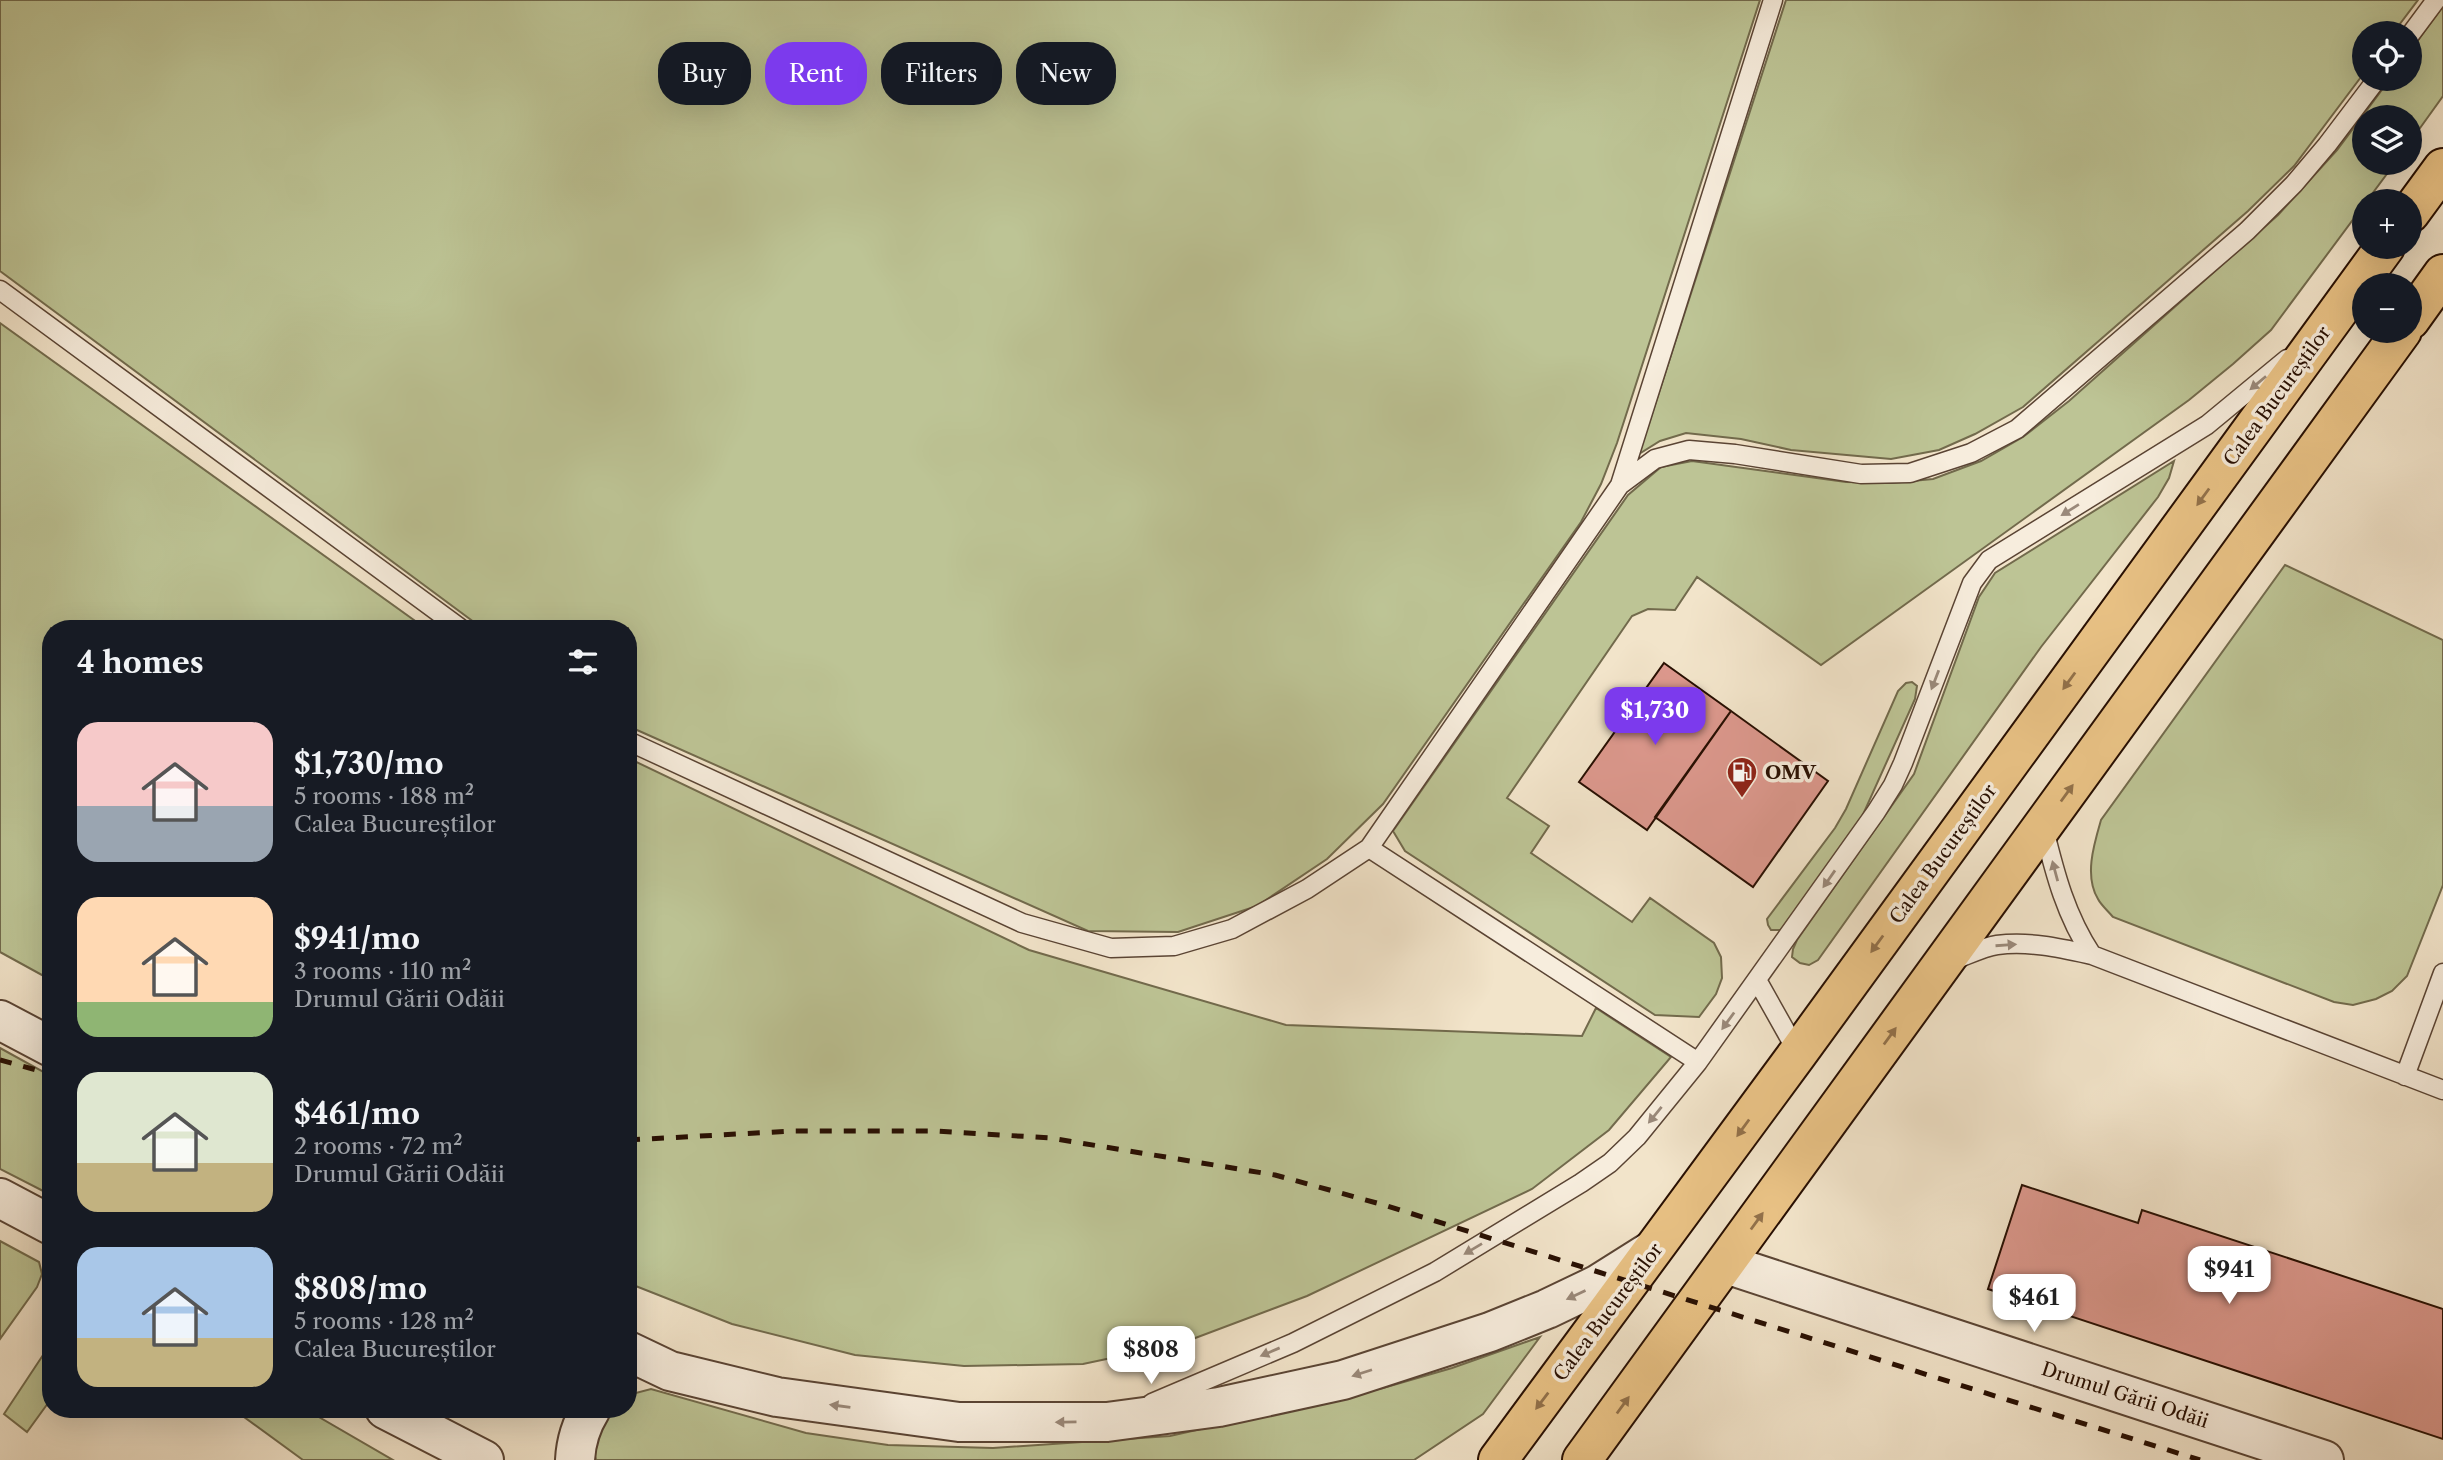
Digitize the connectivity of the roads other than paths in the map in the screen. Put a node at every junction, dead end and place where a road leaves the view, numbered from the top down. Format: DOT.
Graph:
graph roads {
  1 [pos="1773,0"];
  2 [pos="2436,0"];
  3 [pos="2420,21"];
  4 [pos="2368,91"];
  5 [pos="2443,168"];
  6 [pos="2422,197"];
  7 [pos="2376,259"];
  8 [pos="2443,274"];
  9 [pos="0,290"];
  10 [pos="2422,303"];
  11 [pos="2330,323"];
  12 [pos="2393,343"];
  13 [pos="1620,485"];
  14 [pos="449,620"];
  15 [pos="637,745"];
  16 [pos="2043,827"];
  17 [pos="1368,848"];
  18 [pos="2092,955"];
  19 [pos="1941,965"];
  20 [pos="2443,973"];
  21 [pos="1758,980"];
  22 [pos="0,1020"];
  23 [pos="42,1042"];
  24 [pos="1798,1053"];
  25 [pos="1698,1062"];
  26 [pos="2405,1076"];
  27 [pos="2443,1090"];
  28 [pos="0,1198"];
  29 [pos="42,1220"];
  30 [pos="1656,1248"];
  31 [pos="1726,1264"];
  32 [pos="637,1355"];
  33 [pos="670,1371"];
  34 [pos="637,1376"];
  35 [pos="402,1418"];
  36 [pos="585,1418"];
  37 [pos="1107,1422"];
  38 [pos="484,1460"];
  39 [pos="575,1460"];
  40 [pos="1498,1460"];
  41 [pos="1582,1460"];
  42 [pos="2324,1460"];
  1 -- 13 [label="lane"];
  2 -- 3 [label="lane"];
  4 -- 13 [label="lane"];
  5 -- 6 [label="highway"];
  7 -- 11 [label="highway, Calea Bucureștilor"];
  8 -- 10 [label="highway"];
  9 -- 14 [label="lane"];
  11 -- 21 [label="lane, one-way"];
  11 -- 24 [label="highway, Calea Bucureștilor, one-way"];
  16 -- 12 [label="highway, one-way"];
  13 -- 17 [label="lane"];
  15 -- 17 [label="lane"];
  18 -- 16 [label="lane, one-way"];
  16 -- 19 [label="highway"];
  17 -- 25 [label="lane"];
  19 -- 18 [label="lane, one-way"];
  18 -- 26 [label="lane"];
  31 -- 19 [label="highway, one-way"];
  20 -- 26 [label="lane"];
  21 -- 24 [label="lane"];
  21 -- 25 [label="lane, one-way"];
  22 -- 23 [label="street"];
  24 -- 30 [label="highway, Calea Bucureștilor, one-way"];
  25 -- 37 [label="lane, one-way"];
  26 -- 27 [label="lane"];
  28 -- 29 [label="street"];
  30 -- 37 [label="street, one-way"];
  30 -- 40 [label="highway, Calea Bucureștilor, one-way"];
  41 -- 31 [label="highway, one-way"];
  31 -- 42 [label="street, Drumul Gării Odăii"];
  32 -- 33 [label="street"];
  33 -- 34 [label="street"];
  37 -- 33 [label="street, one-way"];
  35 -- 38 [label="street"];
  36 -- 39 [label="street"];
}
